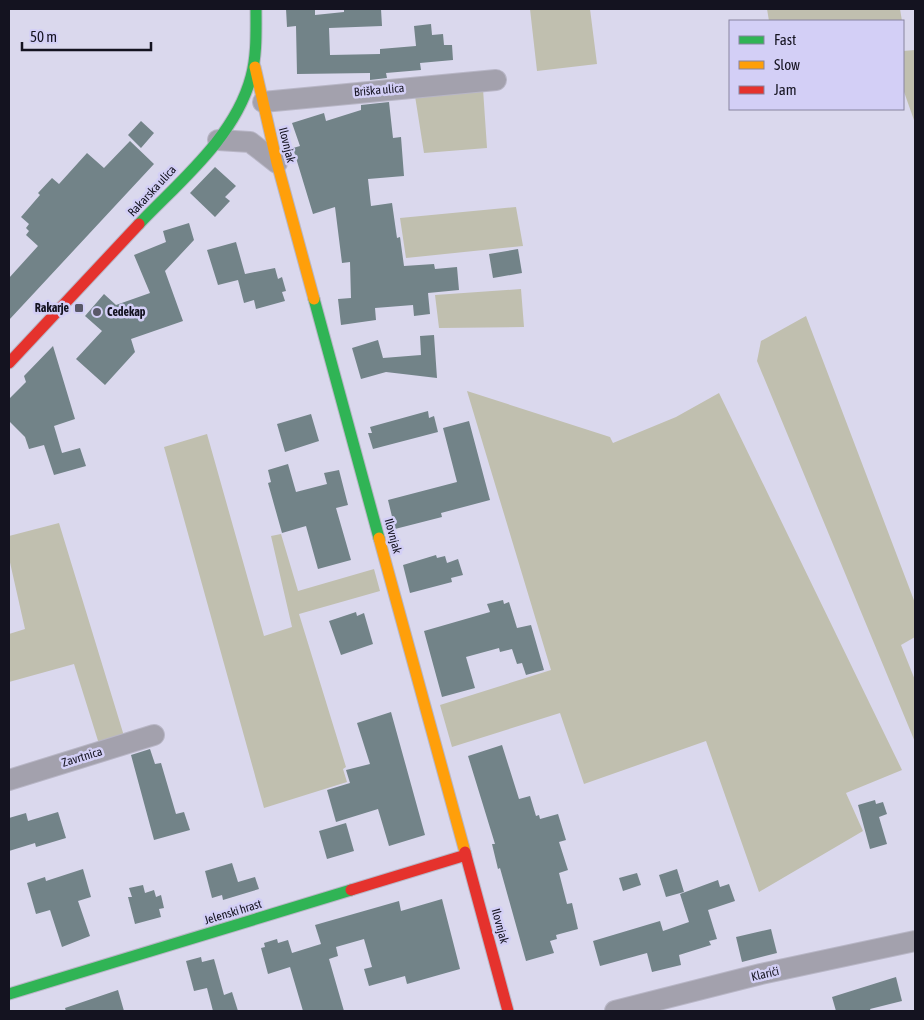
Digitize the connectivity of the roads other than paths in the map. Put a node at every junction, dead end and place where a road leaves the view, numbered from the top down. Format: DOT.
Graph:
graph roads {
  1 [pos="256,9"];
  2 [pos="255,67"];
  3 [pos="496,80"];
  4 [pos="263,102"];
  5 [pos="218,140"];
  6 [pos="277,162"];
  7 [pos="9,363"];
  8 [pos="154,735"];
  9 [pos="9,780"];
  10 [pos="466,855"];
  11 [pos="915,941"];
  12 [pos="9,994"];
  13 [pos="508,1011"];
  14 [pos="615,1011"];
  1 -- 2 [label="street, Rakarska ulica"];
  2 -- 4 [label="street, Ilovnjak"];
  2 -- 5 [label="street, Rakarska ulica"];
  3 -- 4 [label="street, Briška ulica"];
  4 -- 6 [label="street, Ilovnjak"];
  5 -- 6 [label="street"];
  5 -- 7 [label="street, Rakarska ulica"];
  6 -- 10 [label="street, Ilovnjak"];
  8 -- 9 [label="street, Zavrtnica"];
  10 -- 12 [label="street, Jelenski hrast"];
  10 -- 13 [label="street, Ilovnjak"];
  11 -- 14 [label="street, Klarići"];
}
